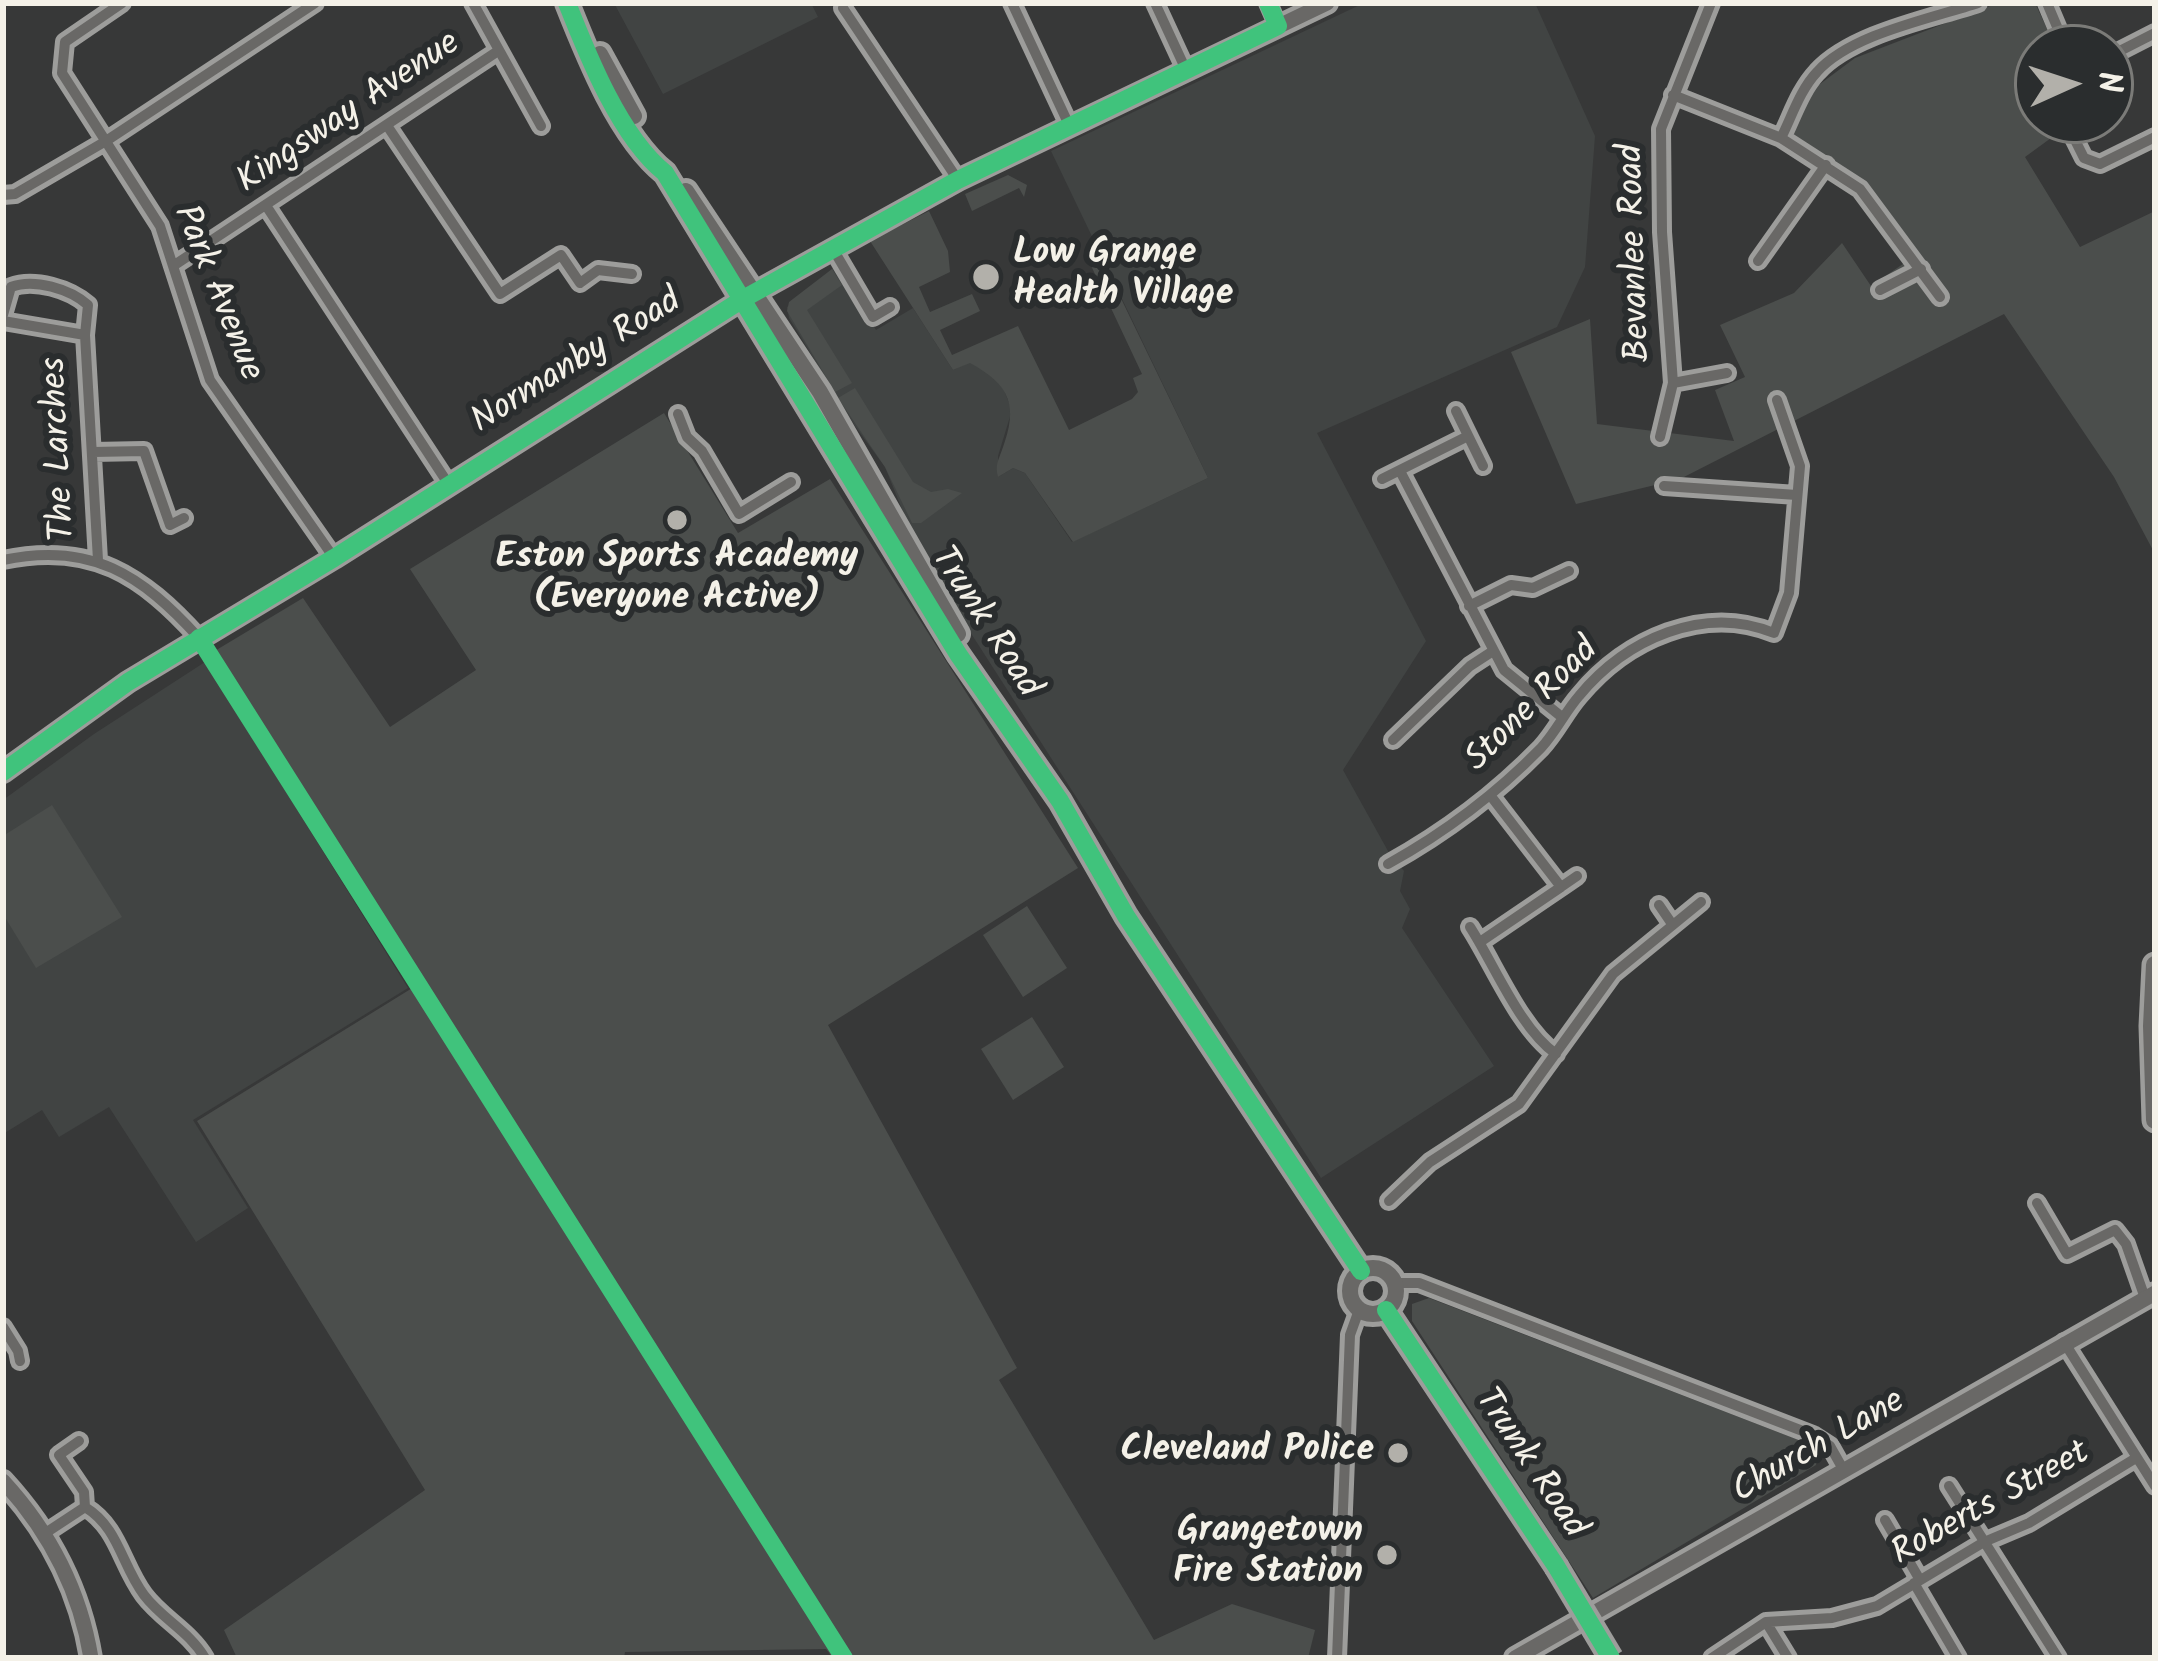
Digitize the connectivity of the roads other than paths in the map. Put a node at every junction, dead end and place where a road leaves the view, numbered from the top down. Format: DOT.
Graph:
graph roads {
  1 [pos="122,3"];
  2 [pos="315,3"];
  3 [pos="473,3"];
  4 [pos="570,3"];
  5 [pos="1012,3"];
  6 [pos="1155,3"];
  7 [pos="1268,3"];
  8 [pos="1327,3"];
  9 [pos="1711,3"];
  10 [pos="1978,3"];
  11 [pos="843,8"];
  12 [pos="1279,26"];
  13 [pos="498,51"];
  14 [pos="1186,70"];
  15 [pos="1673,95"];
  16 [pos="1069,125"];
  17 [pos="541,126"];
  18 [pos="388,127"];
  19 [pos="2155,137"];
  20 [pos="1781,138"];
  21 [pos="106,141"];
  22 [pos="2077,144"];
  23 [pos="1826,165"];
  24 [pos="958,180"];
  25 [pos="3,195"];
  26 [pos="267,208"];
  27 [pos="833,249"];
  28 [pos="1758,260"];
  29 [pos="173,266"];
  30 [pos="1921,269"];
  31 [pos="632,274"];
  32 [pos="1880,290"];
  33 [pos="750,296"];
  34 [pos="1940,297"];
  35 [pos="890,307"];
  36 [pos="3,318"];
  37 [pos="86,334"];
  38 [pos="1727,373"];
  39 [pos="1673,383"];
  40 [pos="1777,400"];
  41 [pos="1456,411"];
  42 [pos="678,414"];
  43 [pos="1468,436"];
  44 [pos="1660,437"];
  45 [pos="93,452"];
  46 [pos="1483,466"];
  47 [pos="1400,471"];
  48 [pos="1382,479"];
  49 [pos="790,482"];
  50 [pos="448,485"];
  51 [pos="1664,486"];
  52 [pos="1798,495"];
  53 [pos="184,518"];
  54 [pos="334,558"];
  55 [pos="3,560"];
  56 [pos="98,560"];
  57 [pos="1569,571"];
  58 [pos="1469,606"];
  59 [pos="199,638"];
  60 [pos="1492,651"];
  61 [pos="1563,718"];
  62 [pos="1393,740"];
  63 [pos="3,772"];
  64 [pos="1490,795"];
  65 [pos="1388,864"];
  66 [pos="1577,876"];
  67 [pos="1561,887"];
  68 [pos="1701,902"];
  69 [pos="1658,905"];
  70 [pos="1672,924"];
  71 [pos="1470,927"];
  72 [pos="1480,942"];
  73 [pos="2155,965"];
  74 [pos="1556,1054"];
  75 [pos="2155,1120"];
  76 [pos="1389,1201"];
  77 [pos="2037,1203"];
  78 [pos="1361,1271"];
  79 [pos="1395,1283"];
  80 [pos="2152,1297"];
  81 [pos="1359,1310"];
  82 [pos="1386,1310"];
  83 [pos="3,1327"];
  84 [pos="2063,1342"];
  85 [pos="20,1361"];
  86 [pos="79,1441"];
  87 [pos="59,1455"];
  88 [pos="2137,1458"];
  89 [pos="45,1460"];
  90 [pos="1844,1469"];
  91 [pos="3,1481"];
  92 [pos="1949,1486"];
  93 [pos="2155,1486"];
  94 [pos="9,1499"];
  95 [pos="85,1507"];
  96 [pos="1885,1520"];
  97 [pos="44,1534"];
  98 [pos="1984,1542"];
  99 [pos="1917,1581"];
  100 [pos="1766,1622"];
  101 [pos="91,1658"];
  102 [pos="205,1658"];
  103 [pos="1336,1658"];
  104 [pos="1515,1658"];
  105 [pos="1611,1658"];
  106 [pos="1712,1658"];
  107 [pos="1788,1658"];
  108 [pos="1958,1658"];
  109 [pos="2058,1658"];
  1 -- 21 [label="street, Park Avenue"];
  2 -- 21 [label="street"];
  3 -- 13 [label="street"];
  4 -- 33 [label="main road, Trunk Road"];
  5 -- 16 [label="street"];
  6 -- 14 [label="street"];
  7 -- 12 [label="street"];
  8 -- 12 [label="street, Normanby Road"];
  9 -- 15 [label="street, Bevanlee Road"];
  10 -- 20 [label="street"];
  11 -- 24 [label="street"];
  12 -- 14 [label="street, Normanby Road"];
  13 -- 17 [label="street"];
  13 -- 18 [label="street, Kingsway Avenue"];
  14 -- 16 [label="street, Normanby Road"];
  15 -- 20 [label="street"];
  15 -- 39 [label="street, Bevanlee Road"];
  16 -- 24 [label="street, Normanby Road"];
  18 -- 26 [label="street, Kingsway Avenue"];
  18 -- 31 [label="street"];
  19 -- 22 [label="street"];
  20 -- 23 [label="street"];
  21 -- 25 [label="street"];
  21 -- 29 [label="street, Park Avenue"];
  23 -- 28 [label="street"];
  23 -- 30 [label="street"];
  24 -- 27 [label="street, Normanby Road"];
  26 -- 29 [label="street, Kingsway Avenue"];
  26 -- 50 [label="street"];
  27 -- 33 [label="street, Normanby Road"];
  27 -- 35 [label="street"];
  29 -- 54 [label="street, Park Avenue"];
  30 -- 32 [label="street"];
  30 -- 34 [label="street"];
  33 -- 50 [label="street, Normanby Road"];
  33 -- 78 [label="main road, Trunk Road"];
  36 -- 37 [label="street, The Larches"];
  36 -- 37 [label="street, The Larches"];
  37 -- 45 [label="street, The Larches"];
  38 -- 39 [label="street"];
  39 -- 44 [label="street, Bevanlee Road"];
  40 -- 52 [label="street"];
  41 -- 43 [label="street"];
  42 -- 49 [label="street"];
  43 -- 46 [label="street"];
  43 -- 47 [label="street"];
  45 -- 53 [label="street"];
  45 -- 56 [label="street, The Larches"];
  47 -- 48 [label="street"];
  47 -- 58 [label="street"];
  50 -- 54 [label="street, Normanby Road"];
  51 -- 52 [label="street"];
  52 -- 61 [label="street, Stone Road"];
  54 -- 59 [label="street, Normanby Road"];
  55 -- 56 [label="street"];
  56 -- 59 [label="street"];
  57 -- 58 [label="street"];
  58 -- 60 [label="street"];
  59 -- 63 [label="street, Normanby Road"];
  60 -- 61 [label="street"];
  60 -- 62 [label="street"];
  61 -- 64 [label="street, Stone Road"];
  64 -- 65 [label="street, Stone Road"];
  64 -- 67 [label="street"];
  66 -- 67 [label="street"];
  67 -- 72 [label="street"];
  68 -- 70 [label="street"];
  69 -- 70 [label="street"];
  70 -- 74 [label="street"];
  71 -- 72 [label="street"];
  72 -- 74 [label="street"];
  73 -- 75 [label="highway"];
  74 -- 76 [label="street"];
  77 -- 80 [label="street"];
  78 -- 79 [label="main road"];
  78 -- 81 [label="main road"];
  79 -- 82 [label="main road"];
  79 -- 90 [label="street"];
  80 -- 84 [label="street, Church Lane"];
  81 -- 82 [label="main road"];
  81 -- 103 [label="street"];
  82 -- 105 [label="main road, Trunk Road, bridge"];
  83 -- 85 [label="street"];
  84 -- 88 [label="street"];
  84 -- 90 [label="street, Church Lane"];
  86 -- 87 [label="street"];
  87 -- 89 [label="street"];
  87 -- 95 [label="street"];
  88 -- 93 [label="street"];
  88 -- 98 [label="street, Roberts Street"];
  90 -- 104 [label="street, Church Lane"];
  91 -- 94 [label="street"];
  92 -- 98 [label="street"];
  94 -- 97 [label="street"];
  95 -- 97 [label="street"];
  95 -- 102 [label="street"];
  96 -- 99 [label="street"];
  97 -- 101 [label="street"];
  98 -- 99 [label="street, Roberts Street"];
  98 -- 109 [label="street"];
  99 -- 100 [label="street, Roberts Street"];
  99 -- 108 [label="street"];
  100 -- 106 [label="street"];
  100 -- 107 [label="street"];
}
